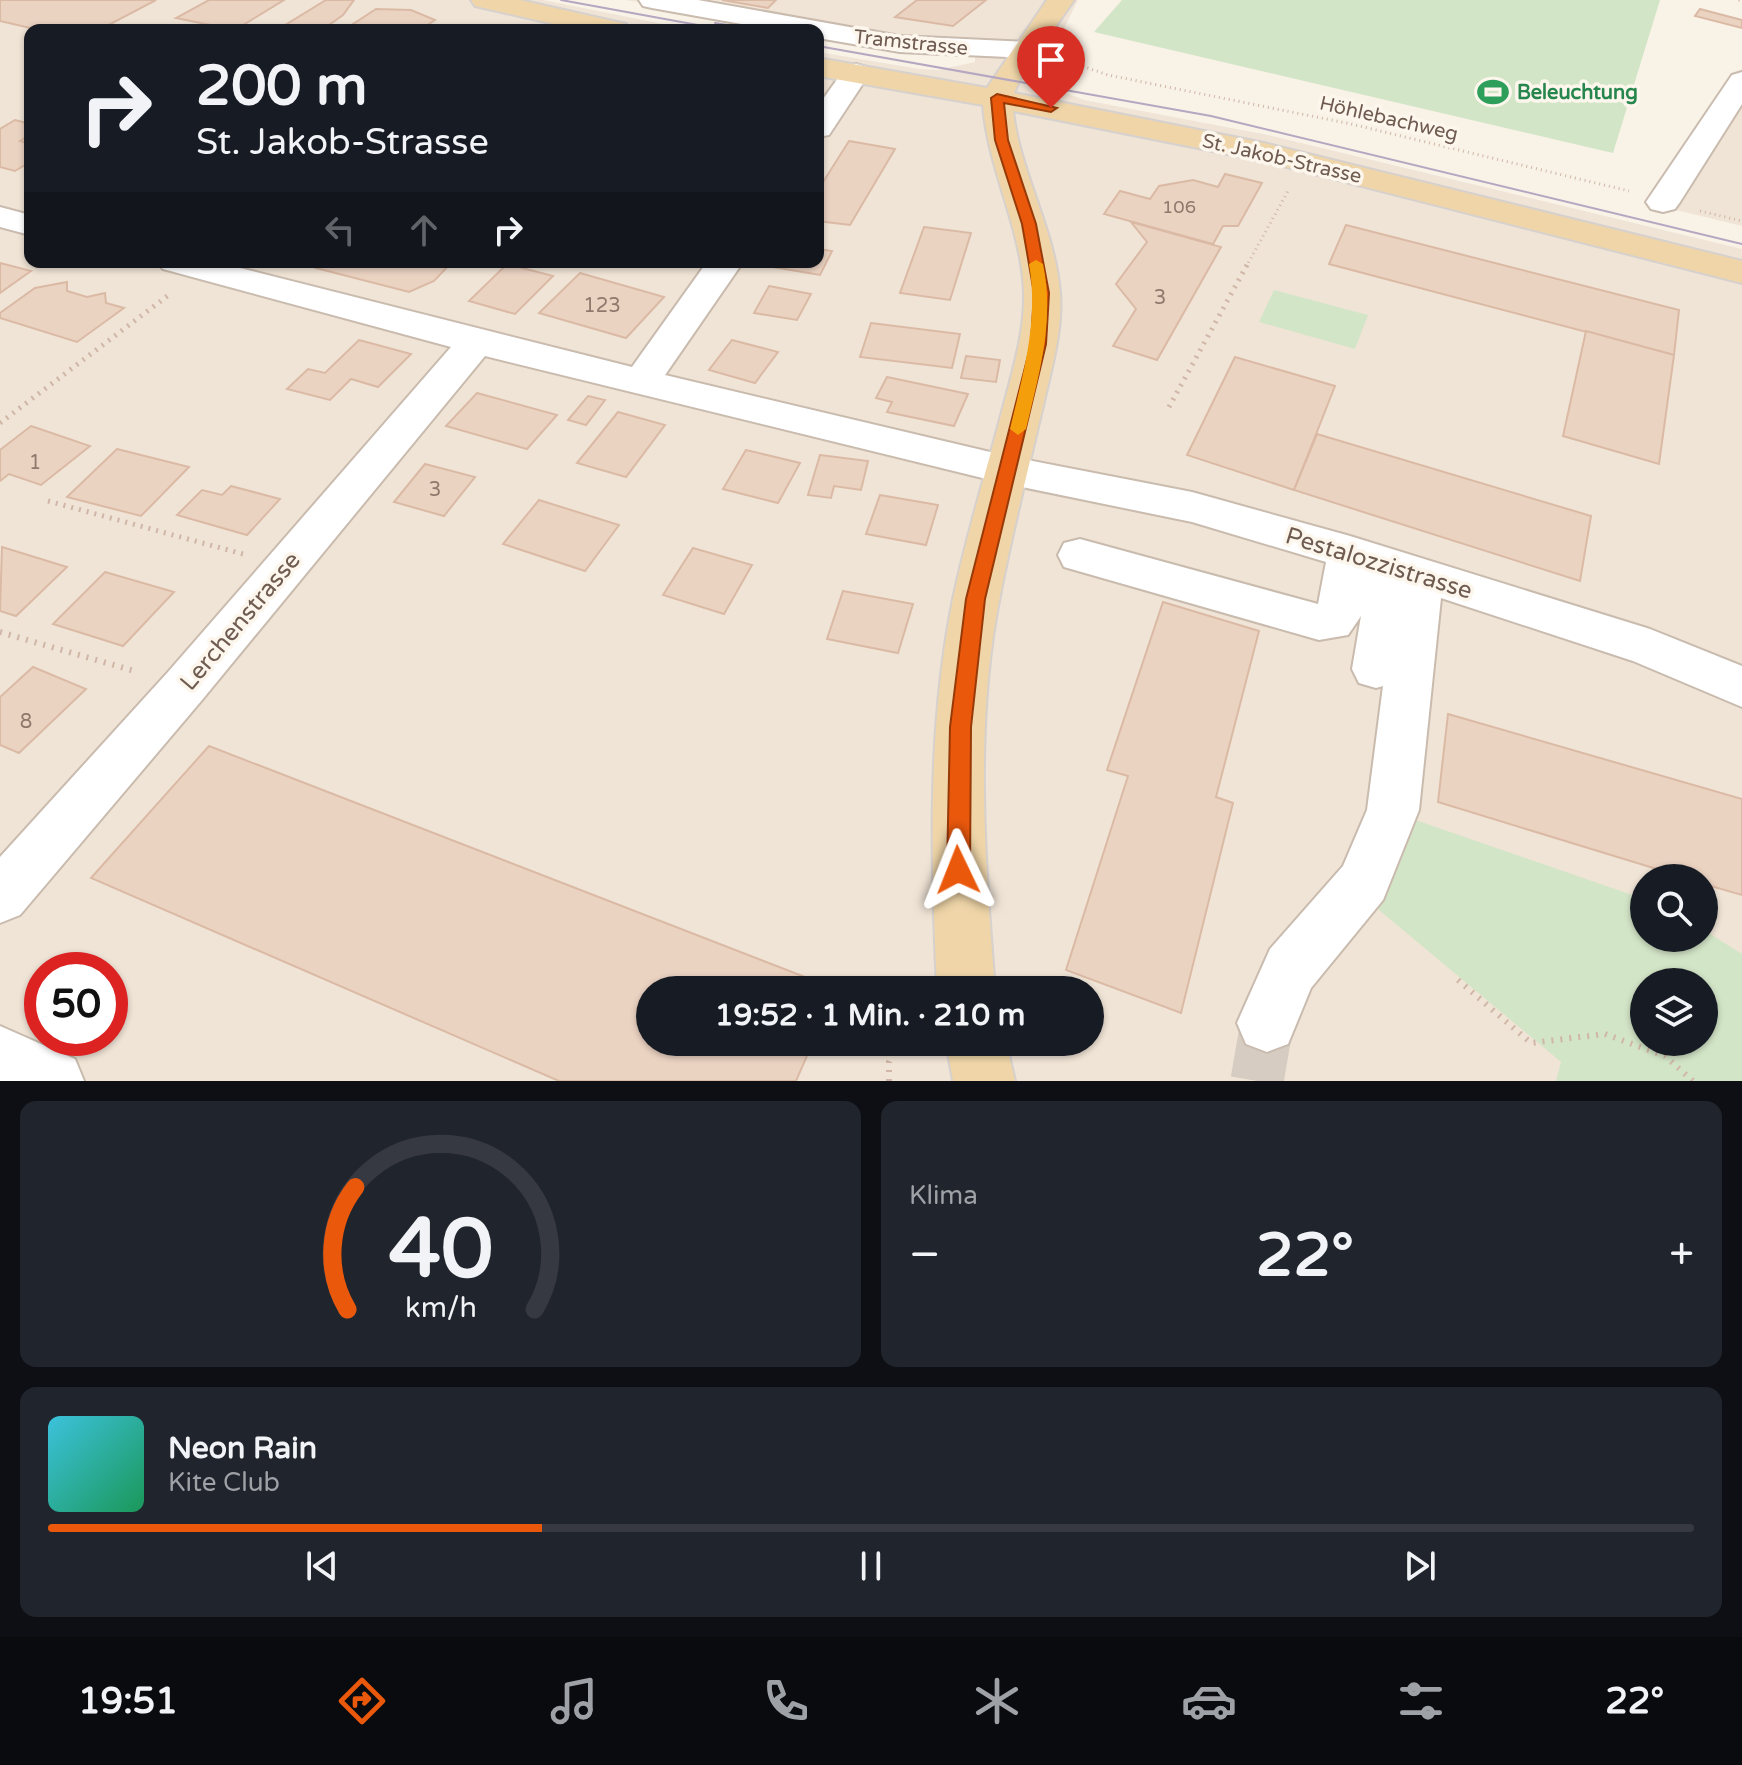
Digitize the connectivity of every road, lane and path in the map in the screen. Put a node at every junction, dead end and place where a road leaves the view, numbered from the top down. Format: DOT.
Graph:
graph roads {
  1 [pos="484,0"];
  2 [pos="652,0"];
  3 [pos="1061,0"];
  4 [pos="590,24"];
  5 [pos="787,24"];
  6 [pos="824,31"];
  7 [pos="1028,50"];
  8 [pos="824,68"];
  9 [pos="856,73"];
  10 [pos="1742,81"];
  11 [pos="997,98"];
  12 [pos="1733,114"];
  13 [pos="824,119"];
  14 [pos="1290,188"];
  15 [pos="1663,202"];
  16 [pos="0,217"];
  17 [pos="1742,221"];
  18 [pos="24,223"];
  19 [pos="187,268"];
  20 [pos="197,268"];
  21 [pos="721,268"];
  22 [pos="1742,272"];
  23 [pos="476,342"];
  24 [pos="641,382"];
  25 [pos="1169,407"];
  26 [pos="0,423"];
  27 [pos="1007,470"];
  28 [pos="48,501"];
  29 [pos="1080,555"];
  30 [pos="1388,564"];
  31 [pos="286,566"];
  32 [pos="0,632"];
  33 [pos="1376,669"];
  34 [pos="185,686"];
  35 [pos="1742,687"];
  36 [pos="0,897"];
  37 [pos="965,976"];
  38 [pos="1458,980"];
  39 [pos="1267,1023"];
  40 [pos="0,1056"];
  41 [pos="892,1056"];
  42 [pos="979,1056"];
  43 [pos="53,1081"];
  44 [pos="887,1081"];
  45 [pos="984,1081"];
  46 [pos="1693,1081"];
  1 -- 4 [label="main road"];
  2 -- 5 [label="street, Tramstrasse"];
  3 -- 7 [label="main road"];
  6 -- 7 [label="street, Tramstrasse"];
  7 -- 11 [label="main road"];
  7 -- 15 [label="path, Höhlebachweg"];
  8 -- 9 [label="main road, St. Jakob-Strasse"];
  9 -- 11 [label="main road, St. Jakob-Strasse"];
  9 -- 13 [label="street"];
  10 -- 12 [label="street"];
  11 -- 22 [label="main road, St. Jakob-Strasse"];
  11 -- 27 [label="main road"];
  12 -- 15 [label="street"];
  14 -- 25 [label="path"];
  15 -- 17 [label="path, Höhlebachweg"];
  16 -- 18 [label="street"];
  19 -- 26 [label="path"];
  20 -- 23 [label="street, Pestalozzistrasse"];
  21 -- 24 [label="street"];
  23 -- 24 [label="street, Pestalozzistrasse"];
  23 -- 31 [label="street, Lerchenstrasse"];
  24 -- 27 [label="street, Pestalozzistrasse"];
  27 -- 30 [label="street, Pestalozzistrasse"];
  27 -- 37 [label="main road"];
  28 -- 31 [label="path"];
  29 -- 30 [label="street"];
  30 -- 33 [label="street"];
  30 -- 35 [label="street, Pestalozzistrasse"];
  30 -- 39 [label="street"];
  31 -- 34 [label="street, Lerchenstrasse"];
  32 -- 34 [label="path"];
  34 -- 36 [label="street, Lerchenstrasse"];
  38 -- 46 [label="path"];
  40 -- 43 [label="street"];
  41 -- 44 [label="path"];
  42 -- 45 [label="main road"];
}
